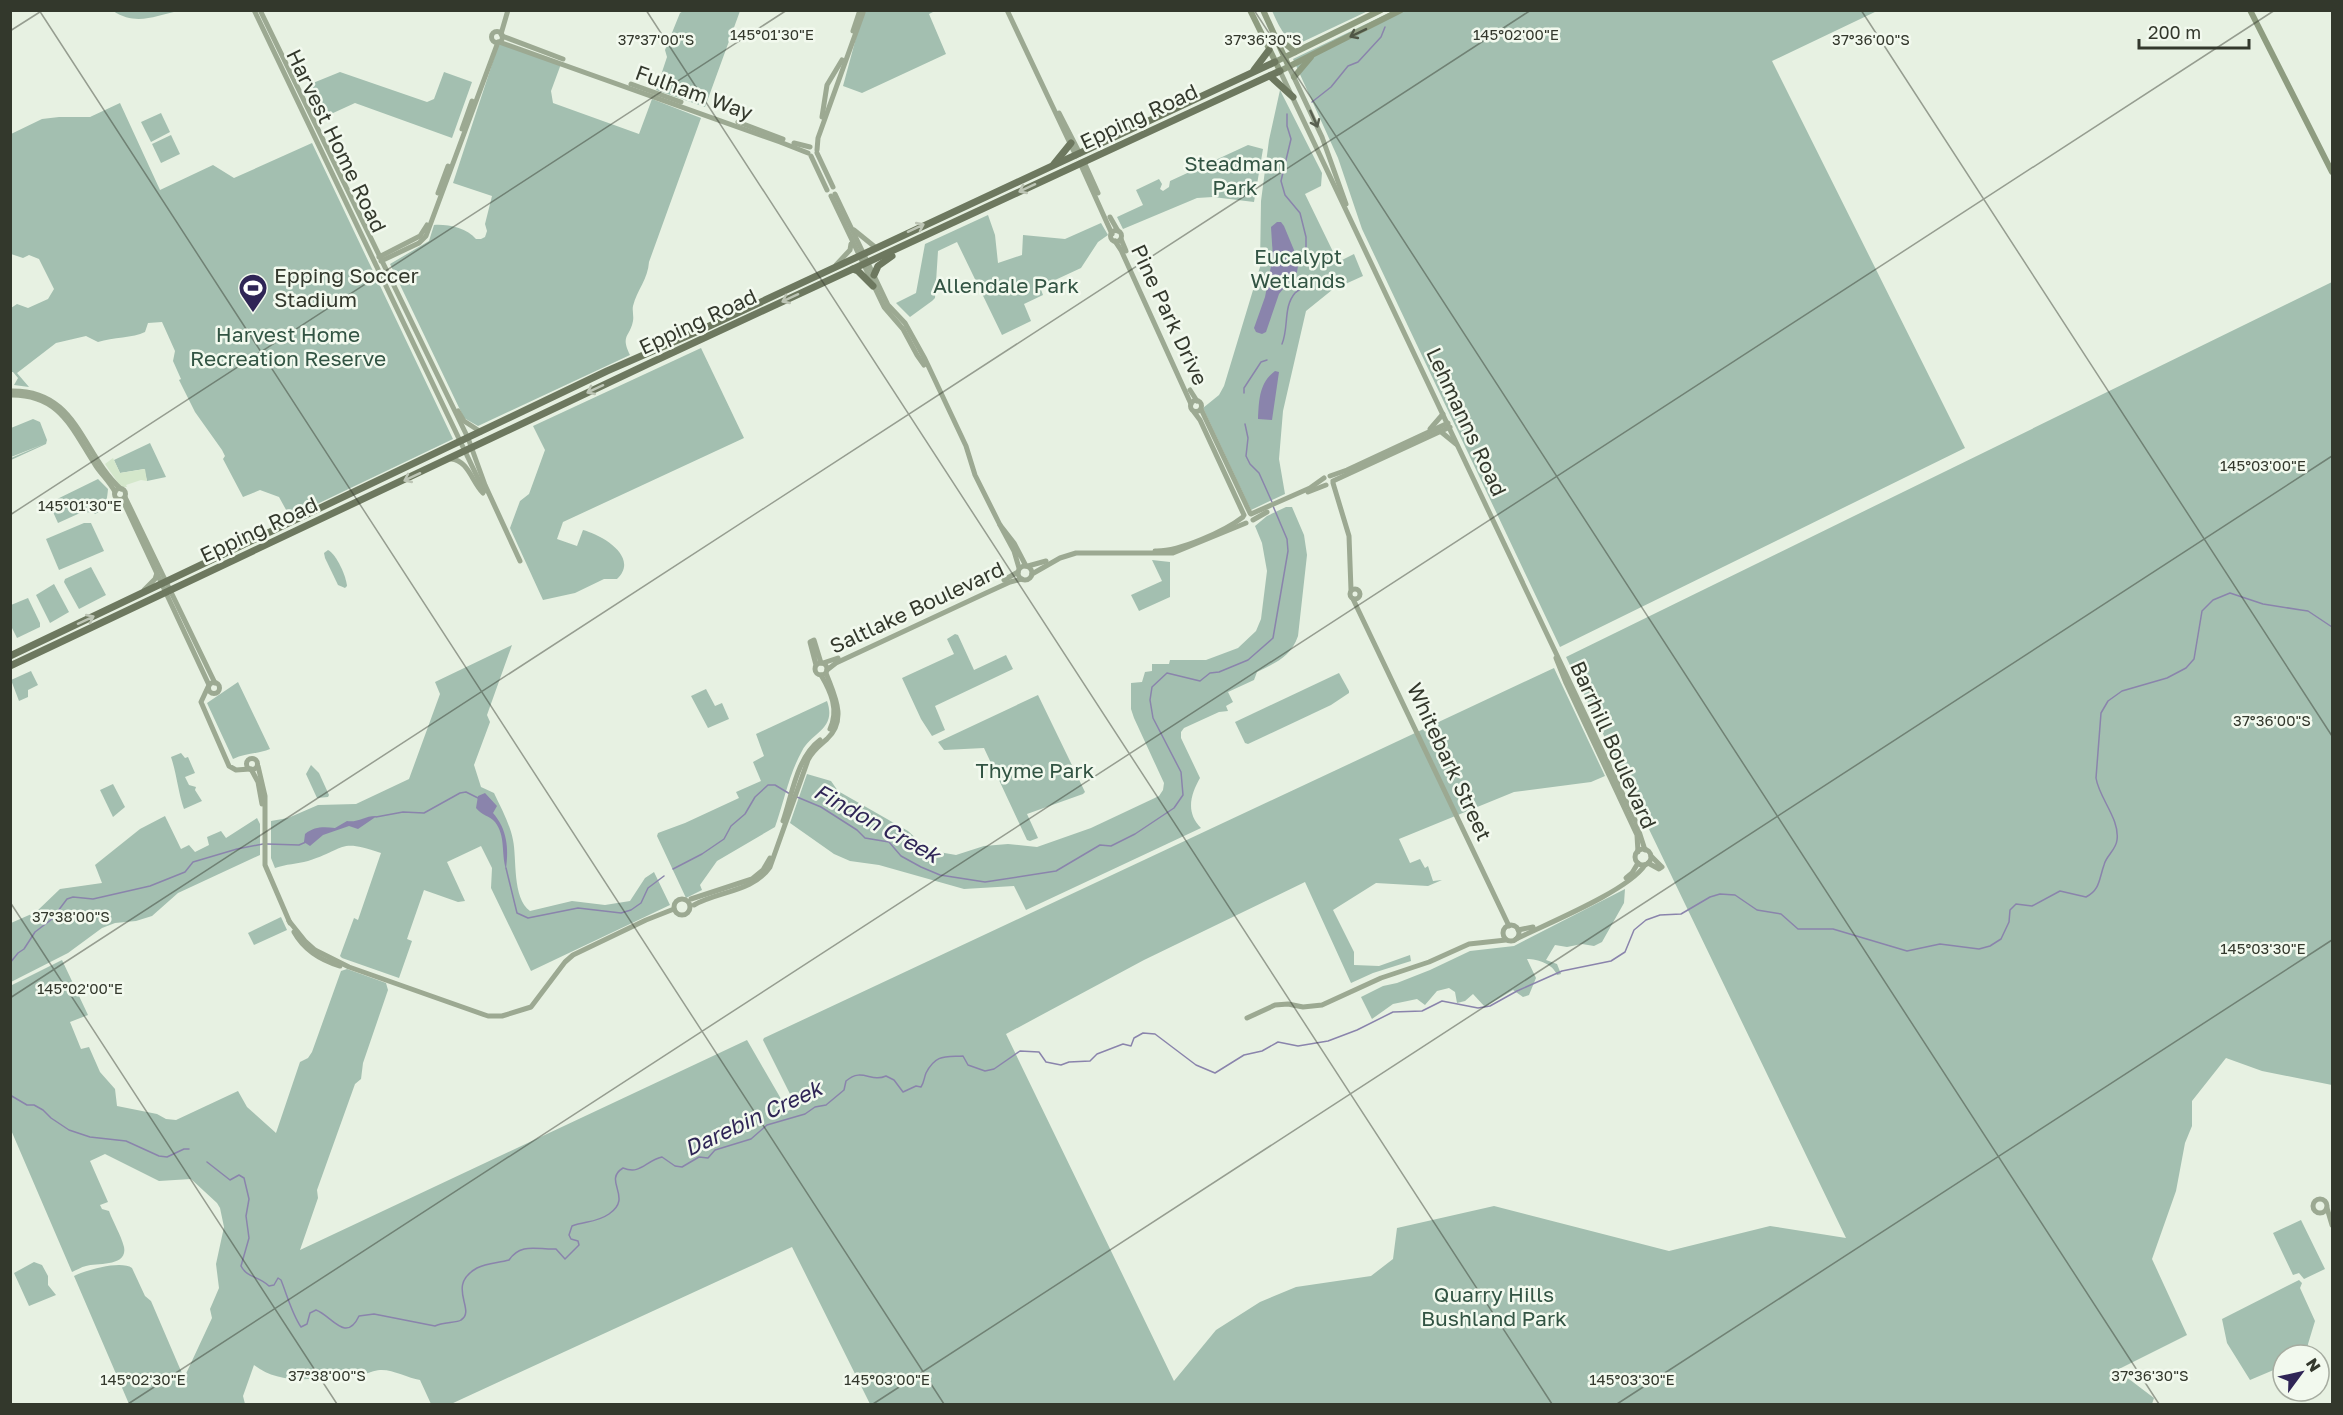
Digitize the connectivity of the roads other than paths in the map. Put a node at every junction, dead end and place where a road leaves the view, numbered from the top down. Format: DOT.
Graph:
graph roads {
  1 [pos="254,10"];
  2 [pos="260,10"];
  3 [pos="506,10"];
  4 [pos="862,10"];
  5 [pos="1007,10"];
  6 [pos="1250,10"];
  7 [pos="1263,10"];
  8 [pos="1381,10"];
  9 [pos="1401,10"];
  10 [pos="2250,10"];
  11 [pos="1274,35"];
  12 [pos="498,38"];
  13 [pos="1269,50"];
  14 [pos="1295,52"];
  15 [pos="1313,55"];
  16 [pos="1284,57"];
  17 [pos="1275,62"];
  18 [pos="1289,67"];
  19 [pos="1280,71"];
  20 [pos="1253,72"];
  21 [pos="1270,76"];
  22 [pos="1294,77"];
  23 [pos="1293,97"];
  24 [pos="1054,108"];
  25 [pos="1071,143"];
  26 [pos="812,151"];
  27 [pos="1080,159"];
  28 [pos="1050,168"];
  29 [pos="2332,172"];
  30 [pos="833,195"];
  31 [pos="1349,217"];
  32 [pos="957,220"];
  33 [pos="851,227"];
  34 [pos="1115,232"];
  35 [pos="1118,240"];
  36 [pos="851,241"];
  37 [pos="875,247"];
  38 [pos="861,254"];
  39 [pos="379,260"];
  40 [pos="865,263"];
  41 [pos="835,266"];
  42 [pos="853,269"];
  43 [pos="874,275"];
  44 [pos="873,286"];
  45 [pos="932,376"];
  46 [pos="442,384"];
  47 [pos="10,393"];
  48 [pos="1197,401"];
  49 [pos="1191,404"];
  50 [pos="1201,409"];
  51 [pos="1194,412"];
  52 [pos="1443,414"];
  53 [pos="1449,425"];
  54 [pos="1440,431"];
  55 [pos="481,432"];
  56 [pos="1424,434"];
  57 [pos="465,440"];
  58 [pos="1459,447"];
  59 [pos="468,450"];
  60 [pos="451,459"];
  61 [pos="1329,482"];
  62 [pos="118,490"];
  63 [pos="486,496"];
  64 [pos="123,498"];
  65 [pos="497,513"];
  66 [pos="1248,516"];
  67 [pos="1000,525"];
  68 [pos="142,537"];
  69 [pos="520,561"];
  70 [pos="1027,566"];
  71 [pos="1018,570"];
  72 [pos="157,573"];
  73 [pos="1032,574"];
  74 [pos="1022,579"];
  75 [pos="162,584"];
  76 [pos="168,591"];
  77 [pos="138,595"];
  78 [pos="812,641"];
  79 [pos="1556,652"];
  80 [pos="10,656"];
  81 [pos="820,664"];
  82 [pos="10,668"];
  83 [pos="824,673"];
  84 [pos="211,685"];
  85 [pos="212,693"];
  86 [pos="202,702"];
  87 [pos="248,761"];
  88 [pos="258,766"];
  89 [pos="234,768"];
  90 [pos="251,769"];
  91 [pos="264,815"];
  92 [pos="1645,850"];
  93 [pos="1638,852"];
  94 [pos="1651,856"];
  95 [pos="1644,864"];
  96 [pos="692,902"];
  97 [pos="674,909"];
  98 [pos="1509,926"];
  99 [pos="1518,930"];
  100 [pos="1503,932"];
  101 [pos="1516,939"];
  102 [pos="1506,940"];
  103 [pos="1488,942"];
  104 [pos="1247,1018"];
  105 [pos="2327,1208"];
  106 [pos="2321,1212"];
  107 [pos="2329,1219"];
  108 [pos="2332,1225"];
  1 -- 39 [label="street, Harvest Home Road"];
  2 -- 39 [label="street, Harvest Home Road"];
  3 -- 12 [label="street"];
  4 -- 26 [label="street"];
  5 -- 24 [label="street"];
  6 -- 13 [label="main road"];
  7 -- 11 [label="main road"];
  8 -- 14 [label="main road, Epping Road"];
  9 -- 15 [label="main road, Epping Road, one-way"];
  10 -- 29 [label="main road"];
  11 -- 14 [label="main road"];
  11 -- 16 [label="main road"];
  12 -- 26 [label="street, Fulham Way"];
  12 -- 39 [label="street"];
  13 -- 17 [label="main road"];
  13 -- 20 [label="main road"];
  14 -- 16 [label="main road, Epping Road"];
  15 -- 18 [label="main road, Epping Road"];
  15 -- 22 [label="main road"];
  16 -- 17 [label="main road, Epping Road"];
  16 -- 18 [label="main road"];
  17 -- 19 [label="main road"];
  17 -- 20 [label="main road, Epping Road"];
  18 -- 19 [label="main road, Epping Road"];
  18 -- 22 [label="street, Lehmanns Road"];
  19 -- 21 [label="main road, Epping Road"];
  19 -- 23 [label="street, Lehmanns Road"];
  20 -- 27 [label="main road, Epping Road"];
  21 -- 23 [label="main road"];
  21 -- 27 [label="main road, Epping Road"];
  22 -- 31 [label="street, Lehmanns Road, one-way"];
  23 -- 31 [label="street, Lehmanns Road"];
  24 -- 25 [label="street"];
  24 -- 27 [label="street"];
  25 -- 27 [label="street"];
  25 -- 28 [label="main road"];
  26 -- 30 [label="street"];
  27 -- 28 [label="main road, Epping Road"];
  27 -- 32 [label="main road, Epping Road, one-way"];
  27 -- 34 [label="street, Pine Park Drive"];
  37 -- 28 [label="main road, Epping Road, one-way"];
  30 -- 33 [label="street"];
  30 -- 36 [label="street"];
  31 -- 52 [label="street, Lehmanns Road"];
  32 -- 40 [label="main road, Epping Road"];
  32 -- 43 [label="main road"];
  33 -- 37 [label="street"];
  33 -- 38 [label="street"];
  34 -- 35 [label="street"];
  34 -- 35 [label="street"];
  35 -- 48 [label="street, Pine Park Drive"];
  35 -- 49 [label="street, Pine Park Drive"];
  36 -- 38 [label="street"];
  36 -- 41 [label="street"];
  37 -- 38 [label="main road, Epping Road"];
  38 -- 40 [label="street"];
  38 -- 41 [label="main road, Epping Road"];
  39 -- 46 [label="street, Harvest Home Road"];
  39 -- 57 [label="street, Harvest Home Road"];
  40 -- 42 [label="main road, Epping Road"];
  40 -- 43 [label="street"];
  40 -- 44 [label="street"];
  41 -- 55 [label="main road, Epping Road"];
  42 -- 44 [label="main road"];
  42 -- 59 [label="main road, Epping Road, one-way"];
  43 -- 45 [label="street"];
  44 -- 45 [label="street"];
  45 -- 67 [label="street"];
  46 -- 55 [label="street"];
  46 -- 57 [label="street, Harvest Home Road"];
  47 -- 62 [label="street"];
  48 -- 49 [label="street"];
  48 -- 50 [label="street"];
  49 -- 51 [label="street"];
  50 -- 51 [label="street"];
  50 -- 66 [label="street, Pine Park Drive"];
  51 -- 66 [label="street, Pine Park Drive"];
  52 -- 53 [label="street, Lehmanns Road"];
  52 -- 56 [label="street"];
  53 -- 54 [label="street, Saltlake Boulevard"];
  53 -- 56 [label="street, Saltlake Boulevard"];
  53 -- 58 [label="street, Lehmanns Road"];
  54 -- 58 [label="street"];
  54 -- 61 [label="street, Saltlake Boulevard"];
  55 -- 57 [label="main road, Epping Road"];
  56 -- 61 [label="street, Saltlake Boulevard"];
  57 -- 59 [label="street, Harvest Home Road"];
  57 -- 75 [label="main road, Epping Road"];
  58 -- 79 [label="street, Lehmanns Road"];
  59 -- 60 [label="main road, Epping Road"];
  59 -- 63 [label="street, Harvest Home Road"];
  59 -- 65 [label="street, Harvest Home Road"];
  60 -- 63 [label="street"];
  60 -- 76 [label="main road, Epping Road, one-way"];
  61 -- 66 [label="street, Saltlake Boulevard"];
  61 -- 98 [label="street, Whitebark Street"];
  62 -- 64 [label="street"];
  62 -- 64 [label="street"];
  63 -- 65 [label="street, Harvest Home Road"];
  64 -- 68 [label="street"];
  65 -- 69 [label="street, Harvest Home Road"];
  66 -- 70 [label="street, Saltlake Boulevard"];
  66 -- 73 [label="street, Saltlake Boulevard"];
  67 -- 70 [label="street"];
  67 -- 71 [label="street"];
  68 -- 72 [label="street"];
  68 -- 75 [label="street"];
  70 -- 71 [label="street, Saltlake Boulevard"];
  70 -- 73 [label="street"];
  71 -- 74 [label="street"];
  71 -- 81 [label="street, Saltlake Boulevard"];
  72 -- 75 [label="street"];
  72 -- 77 [label="street"];
  73 -- 74 [label="street, Saltlake Boulevard"];
  74 -- 83 [label="street, Saltlake Boulevard"];
  75 -- 76 [label="street"];
  75 -- 77 [label="main road, Epping Road"];
  76 -- 82 [label="main road, Epping Road"];
  76 -- 84 [label="street"];
  80 -- 77 [label="main road, Epping Road, one-way"];
  78 -- 81 [label="street"];
  79 -- 92 [label="street, Barrhill Boulevard"];
  79 -- 93 [label="street, Barrhill Boulevard"];
  81 -- 83 [label="street"];
  81 -- 83 [label="street"];
  83 -- 96 [label="street, Saltlake Boulevard"];
  84 -- 85 [label="street"];
  84 -- 85 [label="street"];
  84 -- 86 [label="street"];
  85 -- 86 [label="street"];
  86 -- 89 [label="street"];
  87 -- 88 [label="street"];
  87 -- 89 [label="street"];
  87 -- 90 [label="street"];
  88 -- 90 [label="street"];
  88 -- 91 [label="street"];
  89 -- 90 [label="street"];
  90 -- 91 [label="street"];
  91 -- 97 [label="street"];
  92 -- 93 [label="street"];
  92 -- 94 [label="street"];
  93 -- 95 [label="street, Barrhill Boulevard"];
  94 -- 95 [label="street"];
  94 -- 95 [label="street"];
  95 -- 99 [label="street, Barrhill Boulevard"];
  95 -- 101 [label="street"];
  98 -- 99 [label="street"];
  98 -- 100 [label="street"];
  99 -- 101 [label="street"];
  100 -- 102 [label="street"];
  100 -- 103 [label="street"];
  101 -- 102 [label="street"];
  102 -- 103 [label="street"];
  103 -- 104 [label="street"];
  105 -- 106 [label="street"];
  105 -- 106 [label="street"];
  105 -- 107 [label="street"];
  106 -- 107 [label="street"];
  107 -- 108 [label="street"];
}
